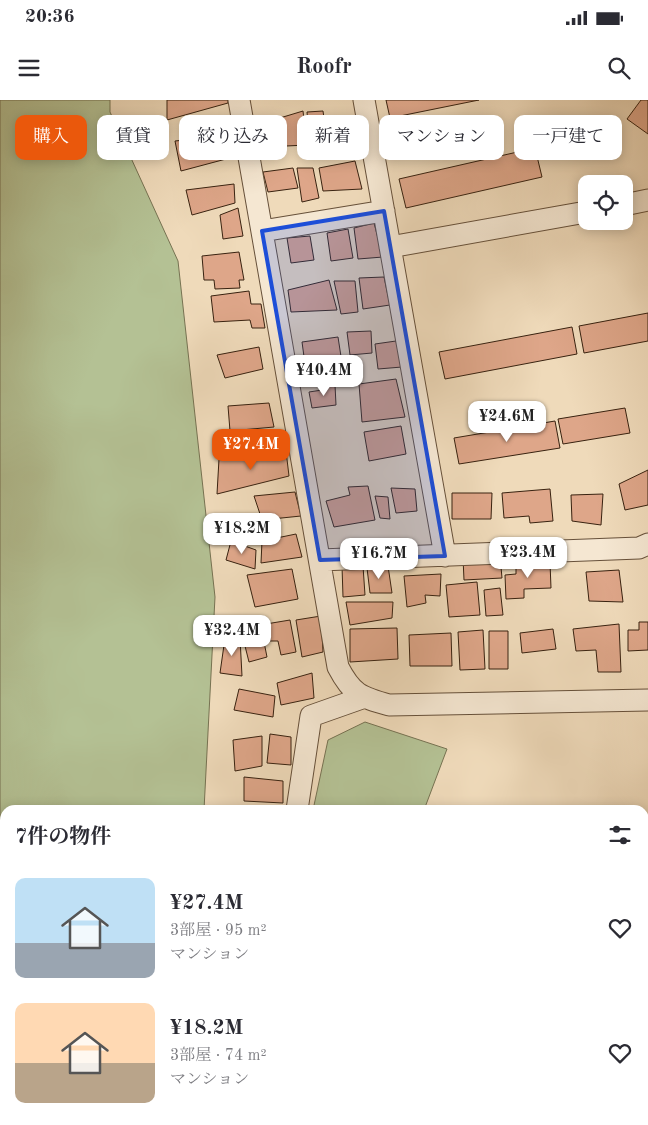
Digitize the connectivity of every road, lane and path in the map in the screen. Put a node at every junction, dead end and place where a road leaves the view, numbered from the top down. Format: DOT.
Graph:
graph roads {
  1 [pos="239,100"];
  2 [pos="364,100"];
  3 [pos="648,200"];
  4 [pos="633,203"];
  5 [pos="384,211"];
  6 [pos="578,213"];
  7 [pos="262,231"];
  8 [pos="390,247"];
  9 [pos="648,544"];
  10 [pos="445,556"];
  11 [pos="320,560"];
  12 [pos="362,698"];
  13 [pos="648,700"];
  14 [pos="298,805"];
  1 -- 7 [label="street"];
  2 -- 5 [label="street"];
  3 -- 4 [label="street"];
  5 -- 7 [label="street"];
  5 -- 8 [label="street"];
  6 -- 8 [label="street"];
  7 -- 11 [label="street"];
  8 -- 10 [label="street"];
  9 -- 10 [label="street"];
  10 -- 11 [label="street"];
  11 -- 12 [label="street"];
  12 -- 13 [label="street"];
  12 -- 14 [label="street"];
}
